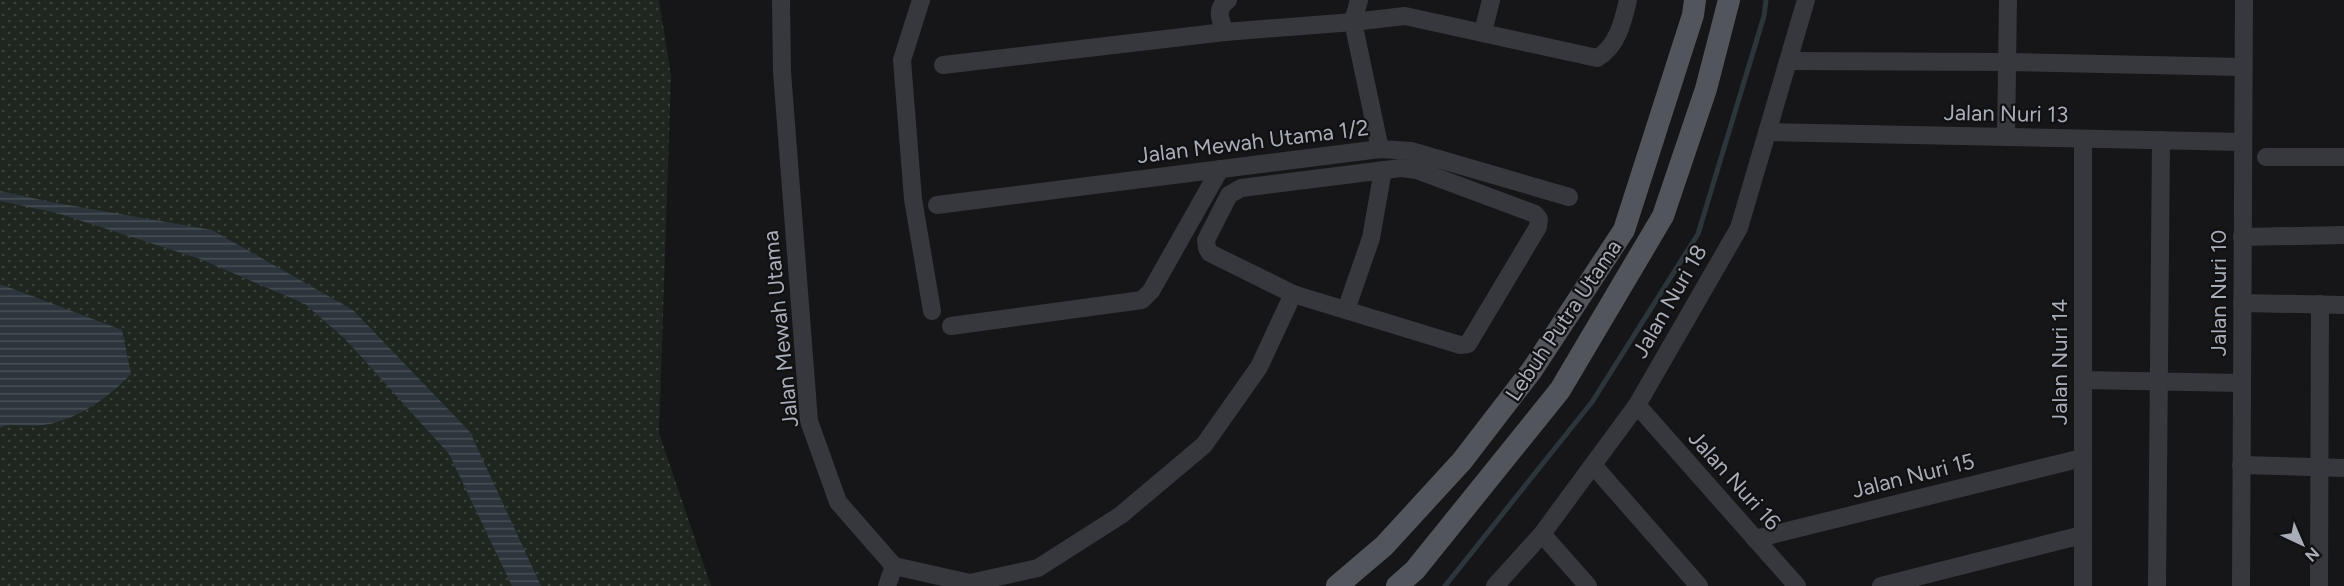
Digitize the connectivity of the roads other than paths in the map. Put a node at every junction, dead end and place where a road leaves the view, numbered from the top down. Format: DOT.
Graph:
graph roads {
  1 [pos="781,0"];
  2 [pos="921,0"];
  3 [pos="1228,0"];
  4 [pos="1359,0"];
  5 [pos="1491,0"];
  6 [pos="1628,0"];
  7 [pos="1695,0"];
  8 [pos="1729,0"];
  9 [pos="1806,0"];
  10 [pos="2008,0"];
  11 [pos="2244,0"];
  12 [pos="1353,22"];
  13 [pos="1225,32"];
  14 [pos="1483,32"];
  15 [pos="1788,61"];
  16 [pos="2007,62"];
  17 [pos="943,65"];
  18 [pos="2243,67"];
  19 [pos="1767,132"];
  20 [pos="2006,137"];
  21 [pos="2083,139"];
  22 [pos="2161,140"];
  23 [pos="2243,142"];
  24 [pos="1380,149"];
  25 [pos="2266,157"];
  26 [pos="2344,157"];
  27 [pos="1220,169"];
  28 [pos="1383,170"];
  29 [pos="1569,197"];
  30 [pos="937,205"];
  31 [pos="2344,235"];
  32 [pos="2242,237"];
  33 [pos="1293,294"];
  34 [pos="2242,303"];
  35 [pos="2320,304"];
  36 [pos="2344,305"];
  37 [pos="1346,310"];
  38 [pos="932,311"];
  39 [pos="951,326"];
  40 [pos="2083,380"];
  41 [pos="2159,382"];
  42 [pos="2242,383"];
  43 [pos="1637,405"];
  44 [pos="2082,458"];
  45 [pos="1593,465"];
  46 [pos="2241,465"];
  47 [pos="2320,467"];
  48 [pos="2344,468"];
  49 [pos="1542,534"];
  50 [pos="2082,535"];
  51 [pos="1755,539"];
  52 [pos="894,566"];
  53 [pos="887,586"];
  54 [pos="1337,586"];
  55 [pos="1397,586"];
  56 [pos="1495,586"];
  57 [pos="1588,586"];
  58 [pos="1699,586"];
  59 [pos="1797,586"];
  60 [pos="1881,586"];
  61 [pos="2083,586"];
  62 [pos="2157,586"];
  63 [pos="2241,586"];
  64 [pos="2319,586"];
  1 -- 52 [label="street, Jalan Mewah Utama"];
  2 -- 38 [label="street"];
  3 -- 13 [label="street"];
  4 -- 12 [label="street"];
  5 -- 14 [label="street"];
  6 -- 14 [label="street"];
  7 -- 54 [label="main road, Lebuh Putra Utama"];
  8 -- 55 [label="main road, Lebuh Putra Utama"];
  9 -- 15 [label="street, Jalan Nuri 18"];
  10 -- 16 [label="street"];
  11 -- 18 [label="street, Jalan Nuri 10"];
  12 -- 13 [label="street"];
  12 -- 14 [label="street"];
  12 -- 24 [label="street"];
  13 -- 17 [label="street"];
  15 -- 16 [label="street"];
  15 -- 19 [label="street, Jalan Nuri 18"];
  16 -- 18 [label="street"];
  16 -- 20 [label="street"];
  18 -- 23 [label="street, Jalan Nuri 10"];
  19 -- 20 [label="street, Jalan Nuri 13"];
  19 -- 43 [label="street, Jalan Nuri 18"];
  20 -- 21 [label="street, Jalan Nuri 13"];
  21 -- 22 [label="street, Jalan Nuri 13"];
  21 -- 40 [label="street, Jalan Nuri 14"];
  22 -- 23 [label="street, Jalan Nuri 13"];
  22 -- 41 [label="street"];
  23 -- 32 [label="street, Jalan Nuri 10"];
  24 -- 27 [label="street, Jalan Mewah Utama 1/2"];
  24 -- 29 [label="street, Jalan Mewah Utama 1/2"];
  25 -- 26 [label="street"];
  27 -- 30 [label="street, Jalan Mewah Utama 1/2"];
  27 -- 39 [label="street"];
  28 -- 33 [label="street"];
  28 -- 37 [label="street"];
  28 -- 37 [label="street"];
  31 -- 32 [label="street"];
  32 -- 34 [label="street, Jalan Nuri 10"];
  33 -- 37 [label="street"];
  33 -- 52 [label="street"];
  34 -- 35 [label="street"];
  34 -- 42 [label="street, Jalan Nuri 10"];
  35 -- 36 [label="street"];
  35 -- 47 [label="street"];
  40 -- 41 [label="street"];
  40 -- 44 [label="street, Jalan Nuri 14"];
  41 -- 42 [label="street"];
  41 -- 62 [label="street"];
  42 -- 46 [label="street, Jalan Nuri 10"];
  43 -- 45 [label="street, Jalan Nuri 18"];
  43 -- 51 [label="street, Jalan Nuri 16"];
  44 -- 50 [label="street, Jalan Nuri 14"];
  44 -- 51 [label="street, Jalan Nuri 15"];
  45 -- 49 [label="street, Jalan Nuri 18"];
  45 -- 58 [label="street"];
  46 -- 47 [label="street"];
  46 -- 63 [label="street, Jalan Nuri 10"];
  47 -- 48 [label="street"];
  47 -- 64 [label="street"];
  49 -- 56 [label="street, Jalan Nuri 18"];
  49 -- 57 [label="street"];
  50 -- 60 [label="street"];
  50 -- 61 [label="street, Jalan Nuri 14"];
  51 -- 59 [label="street, Jalan Nuri 16"];
  52 -- 53 [label="street"];
}
